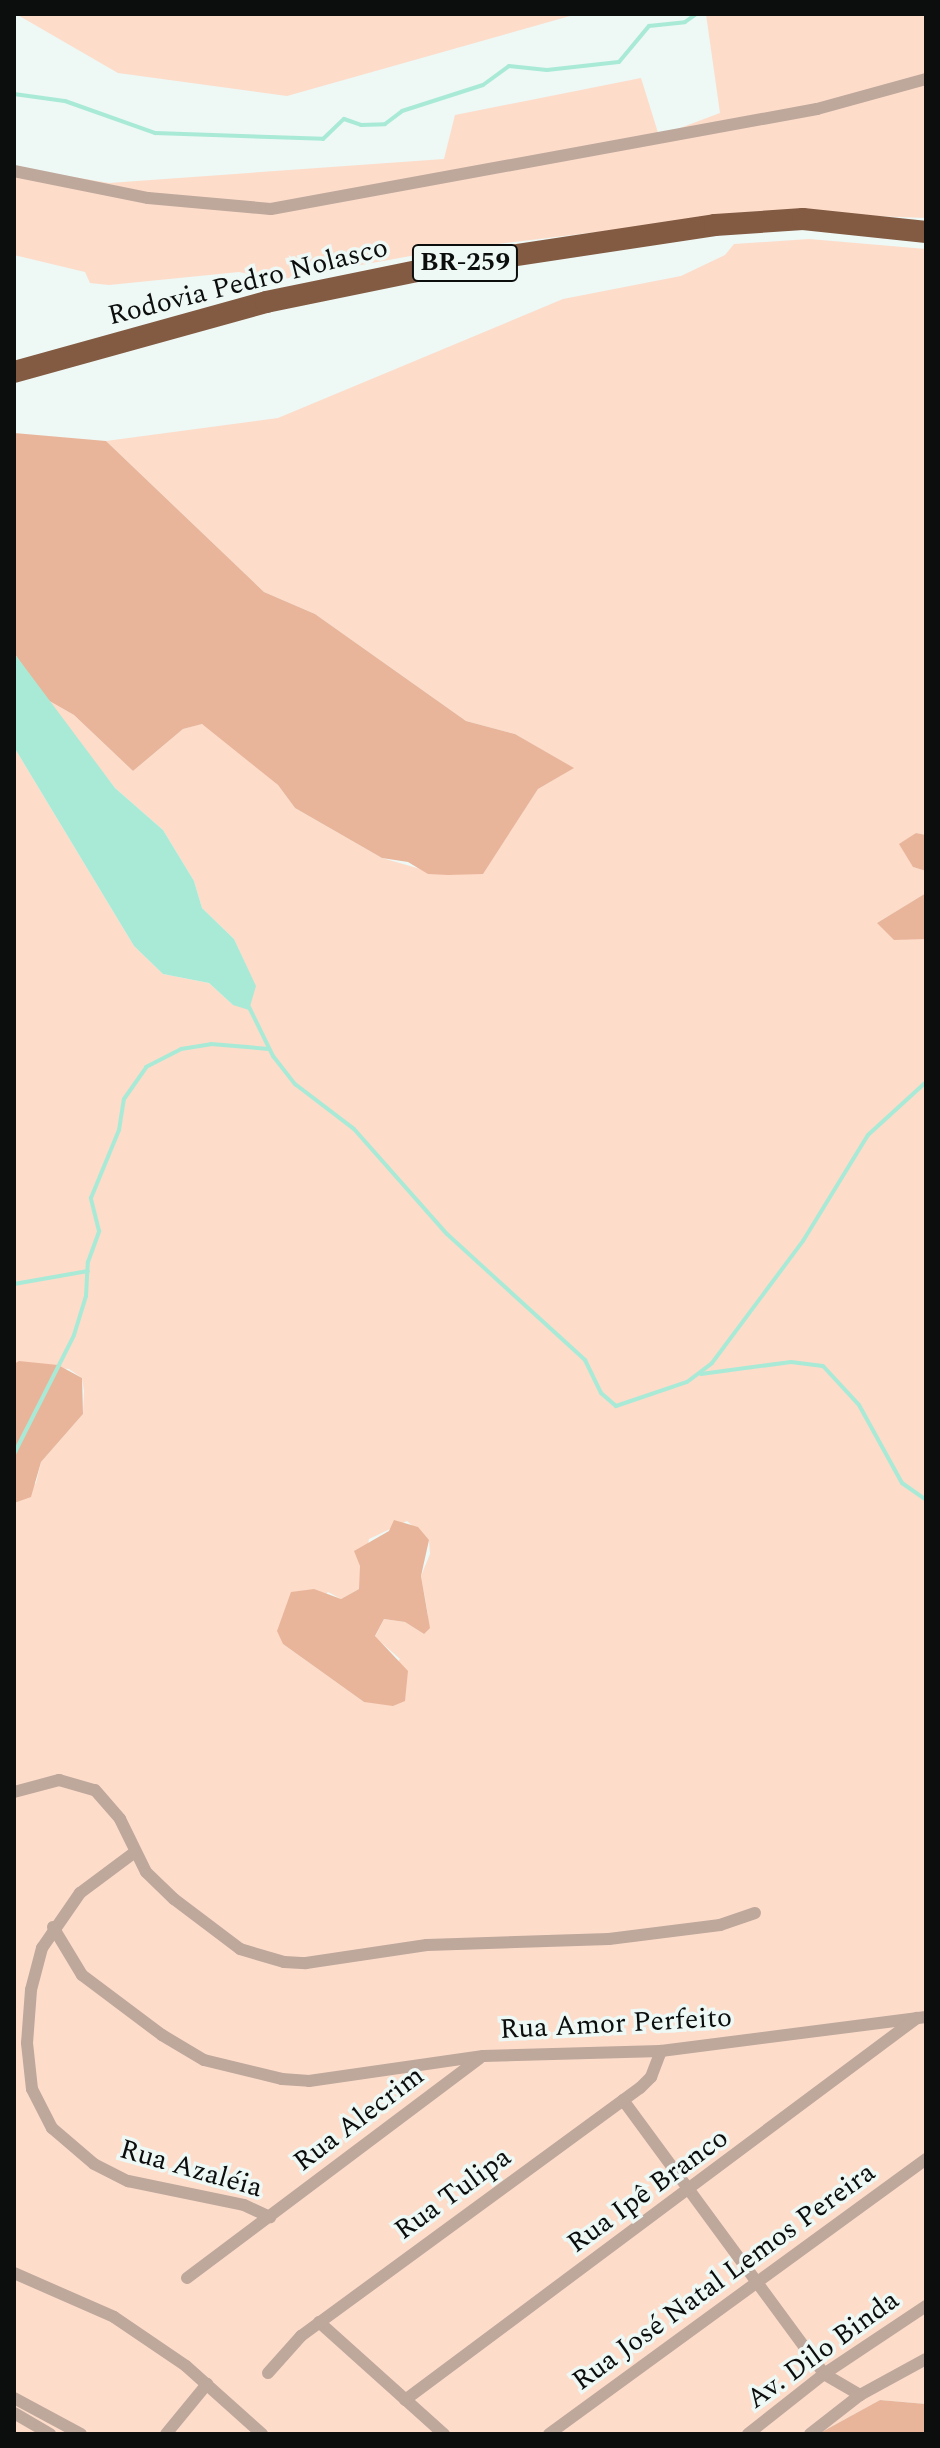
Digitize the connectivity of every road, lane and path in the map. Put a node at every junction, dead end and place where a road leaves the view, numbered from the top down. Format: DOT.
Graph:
graph roads {
  1 [pos="926,79"];
  2 [pos="14,171"];
  3 [pos="926,232"];
  4 [pos="14,372"];
  5 [pos="14,1792"];
  6 [pos="135,1852"];
  7 [pos="755,1913"];
  8 [pos="53,1927"];
  9 [pos="922,2018"];
  10 [pos="661,2051"];
  11 [pos="483,2056"];
  12 [pos="623,2100"];
  13 [pos="926,2159"];
  14 [pos="691,2188"];
  15 [pos="270,2217"];
  16 [pos="14,2273"];
  17 [pos="187,2278"];
  18 [pos="757,2282"];
  19 [pos="926,2306"];
  20 [pos="319,2322"];
  21 [pos="926,2359"];
  22 [pos="268,2373"];
  23 [pos="824,2374"];
  24 [pos="207,2384"];
  25 [pos="860,2395"];
  26 [pos="14,2398"];
  27 [pos="405,2400"];
  28 [pos="14,2413"];
  29 [pos="50,2434"];
  30 [pos="81,2434"];
  31 [pos="166,2434"];
  32 [pos="262,2434"];
  33 [pos="444,2434"];
  34 [pos="549,2434"];
  35 [pos="748,2434"];
  36 [pos="810,2434"];
  1 -- 2 [label="street"];
  3 -- 4 [label="highway, Rodovia Pedro Nolasco / BR-259"];
  5 -- 6 [label="street"];
  6 -- 7 [label="street"];
  6 -- 8 [label="street, Rua Azaléia"];
  8 -- 11 [label="street, Rua Amor Perfeito"];
  8 -- 15 [label="street, Rua Azaléia"];
  9 -- 10 [label="street, Rua Amor Perfeito"];
  9 -- 14 [label="street, Rua Ipê Branco"];
  10 -- 11 [label="street, Rua Amor Perfeito"];
  10 -- 12 [label="street, Rua Tulipa"];
  11 -- 15 [label="street, Rua Alecrim"];
  12 -- 14 [label="street"];
  12 -- 20 [label="street, Rua Tulipa"];
  13 -- 18 [label="street, Rua José Natal Lemos Pereira"];
  14 -- 18 [label="street"];
  14 -- 27 [label="street, Rua Ipê Branco"];
  15 -- 17 [label="street, Rua Alecrim"];
  16 -- 24 [label="street"];
  18 -- 23 [label="street"];
  18 -- 34 [label="street, Rua José Natal Lemos Pereira"];
  19 -- 23 [label="street, Av. Dilo Binda"];
  20 -- 22 [label="street, Rua Tulipa"];
  20 -- 27 [label="street"];
  21 -- 25 [label="street, Av. Dilo Binda"];
  23 -- 25 [label="street"];
  23 -- 35 [label="street, Av. Dilo Binda"];
  24 -- 31 [label="street"];
  24 -- 32 [label="street"];
  25 -- 36 [label="street, Av. Dilo Binda"];
  26 -- 30 [label="street"];
  27 -- 33 [label="street"];
  28 -- 29 [label="street"];
}
